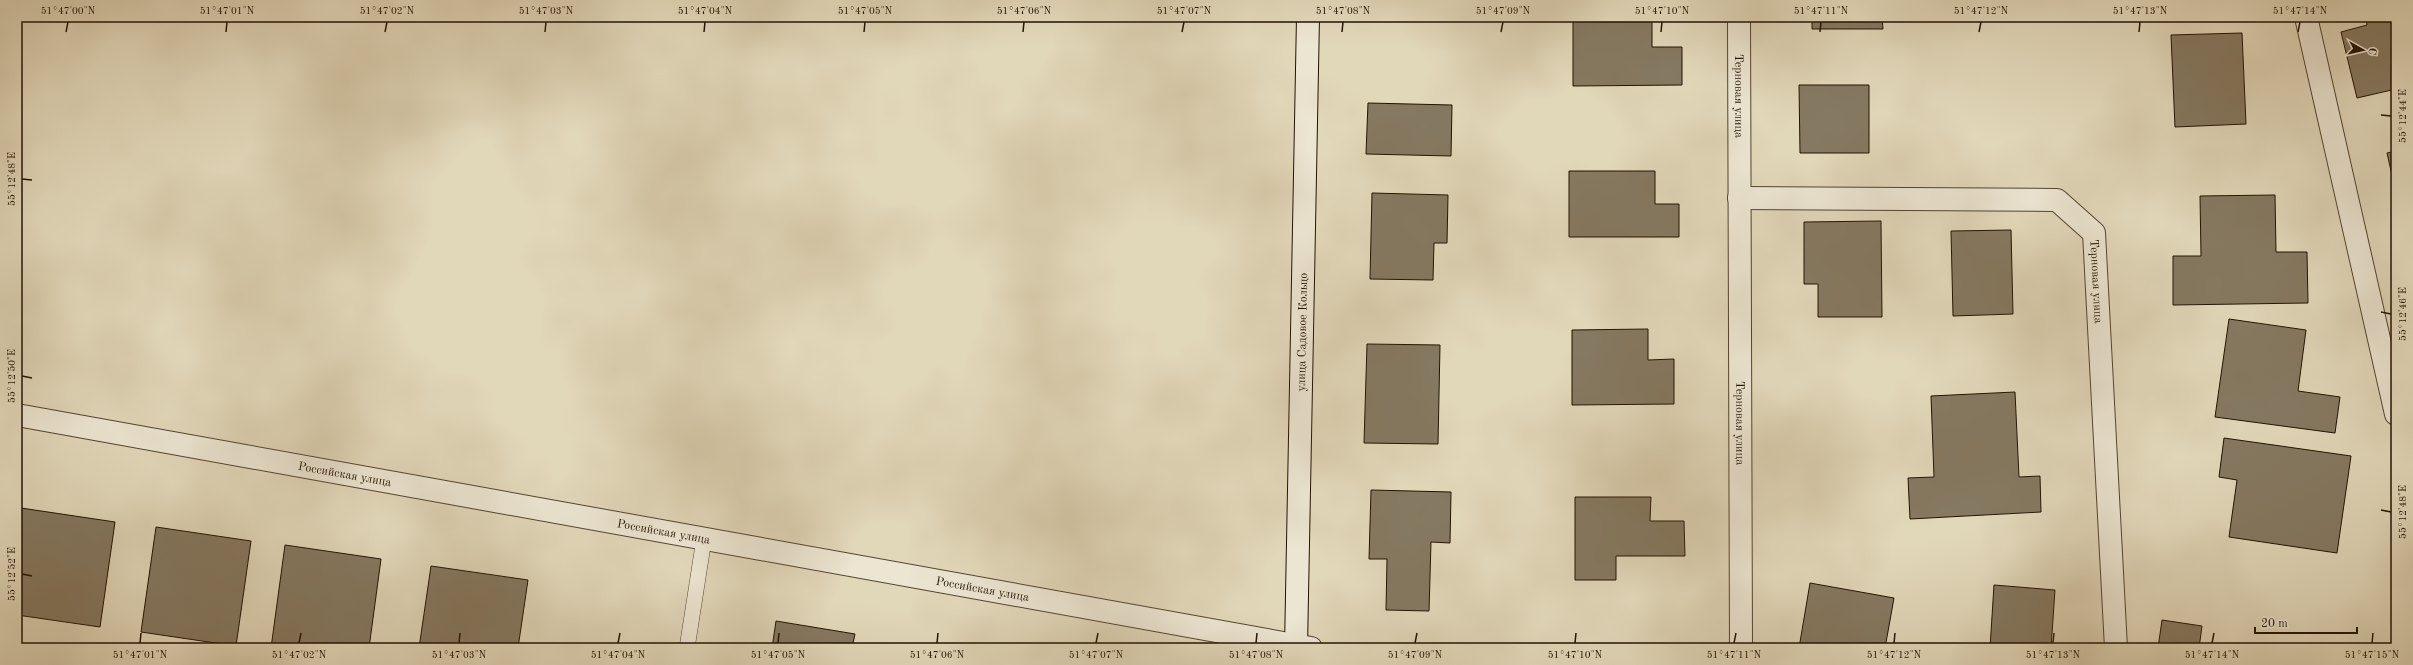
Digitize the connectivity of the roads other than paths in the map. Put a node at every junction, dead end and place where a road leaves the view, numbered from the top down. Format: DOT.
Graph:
graph roads {
  1 [pos="1308,17"];
  2 [pos="1739,17"];
  3 [pos="2306,17"];
  4 [pos="1739,198"];
  5 [pos="2396,414"];
  6 [pos="17,415"];
  7 [pos="704,539"];
  8 [pos="1301,647"];
  9 [pos="686,648"];
  10 [pos="1741,648"];
  11 [pos="2116,648"];
  1 -- 8 [label="street, улица Садовое Кольцо"];
  2 -- 4 [label="street, Терновая улица"];
  3 -- 5 [label="street"];
  4 -- 10 [label="street, Терновая улица"];
  4 -- 11 [label="street, Терновая улица"];
  6 -- 7 [label="street, Российская улица"];
  7 -- 8 [label="street, Российская улица"];
  7 -- 9 [label="lane"];
}
